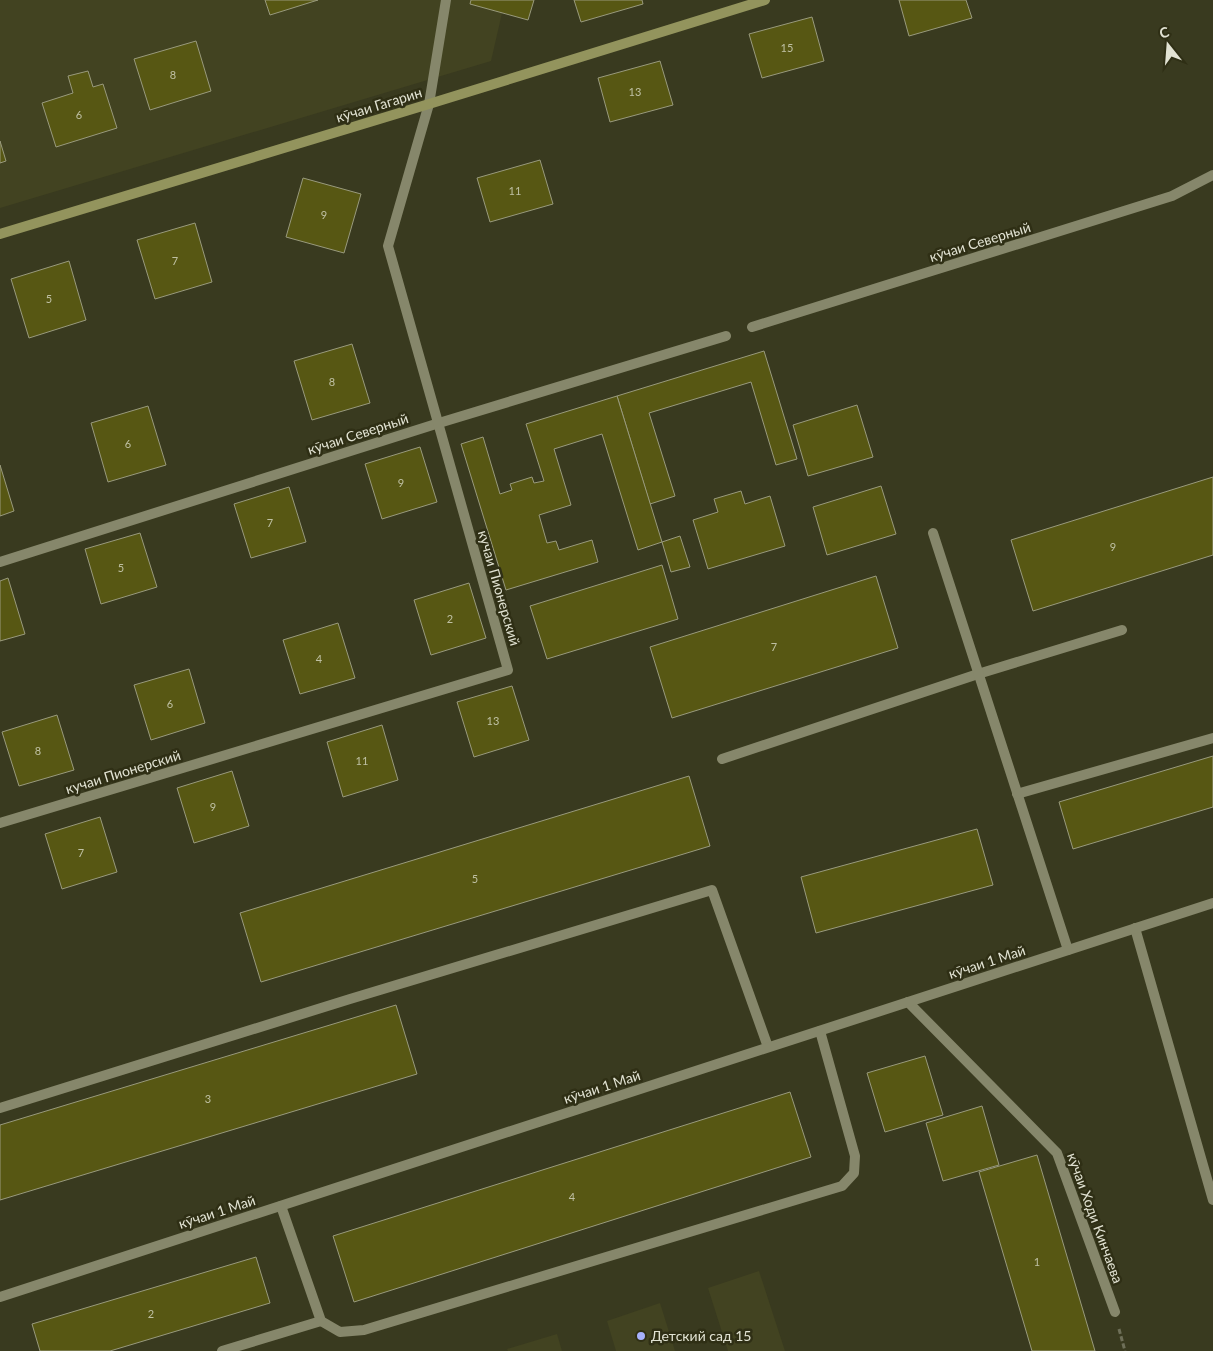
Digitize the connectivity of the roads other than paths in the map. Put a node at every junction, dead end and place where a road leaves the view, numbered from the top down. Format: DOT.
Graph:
graph roads {
  1 [pos="446,0"];
  2 [pos="765,0"];
  3 [pos="429,104"];
  4 [pos="1213,175"];
  5 [pos="0,234"];
  6 [pos="752,328"];
  7 [pos="726,336"];
  8 [pos="439,423"];
  9 [pos="933,533"];
  10 [pos="0,562"];
  11 [pos="1122,630"];
  12 [pos="978,674"];
  13 [pos="1213,738"];
  14 [pos="722,759"];
  15 [pos="1017,794"];
  16 [pos="0,823"];
  17 [pos="1213,903"];
  18 [pos="1135,928"];
  19 [pos="1068,950"];
  20 [pos="908,1002"];
  21 [pos="820,1031"];
  22 [pos="768,1047"];
  23 [pos="0,1108"];
  24 [pos="1213,1200"];
  25 [pos="281,1206"];
  26 [pos="0,1297"];
  27 [pos="1115,1312"];
  28 [pos="321,1321"];
  29 [pos="222,1351"];
  1 -- 3 [label="street, кучаи Пионерский"];
  2 -- 3 [label="main road, кӯчаи Гагарин"];
  3 -- 5 [label="main road, кӯчаи Гагарин"];
  3 -- 8 [label="street, кучаи Пионерский"];
  4 -- 6 [label="street, кӯчаи Северный"];
  7 -- 8 [label="street, кӯчаи Северный"];
  8 -- 10 [label="street, кӯчаи Северный"];
  8 -- 16 [label="street, кучаи Пионерский"];
  9 -- 12 [label="street"];
  11 -- 12 [label="street"];
  12 -- 14 [label="street"];
  12 -- 15 [label="street"];
  13 -- 15 [label="street"];
  15 -- 19 [label="street"];
  17 -- 18 [label="street, кӯчаи 1 Май"];
  18 -- 19 [label="street, кӯчаи 1 Май"];
  18 -- 24 [label="street"];
  19 -- 20 [label="street, кӯчаи 1 Май"];
  20 -- 21 [label="street, кӯчаи 1 Май"];
  20 -- 27 [label="street, кӯчаи Ходи Кинчаева"];
  21 -- 22 [label="street, кӯчаи 1 Май"];
  21 -- 28 [label="street"];
  22 -- 23 [label="street"];
  22 -- 25 [label="street, кӯчаи 1 Май"];
  25 -- 26 [label="street, кӯчаи 1 Май"];
  25 -- 28 [label="street"];
  28 -- 29 [label="street"];
}
